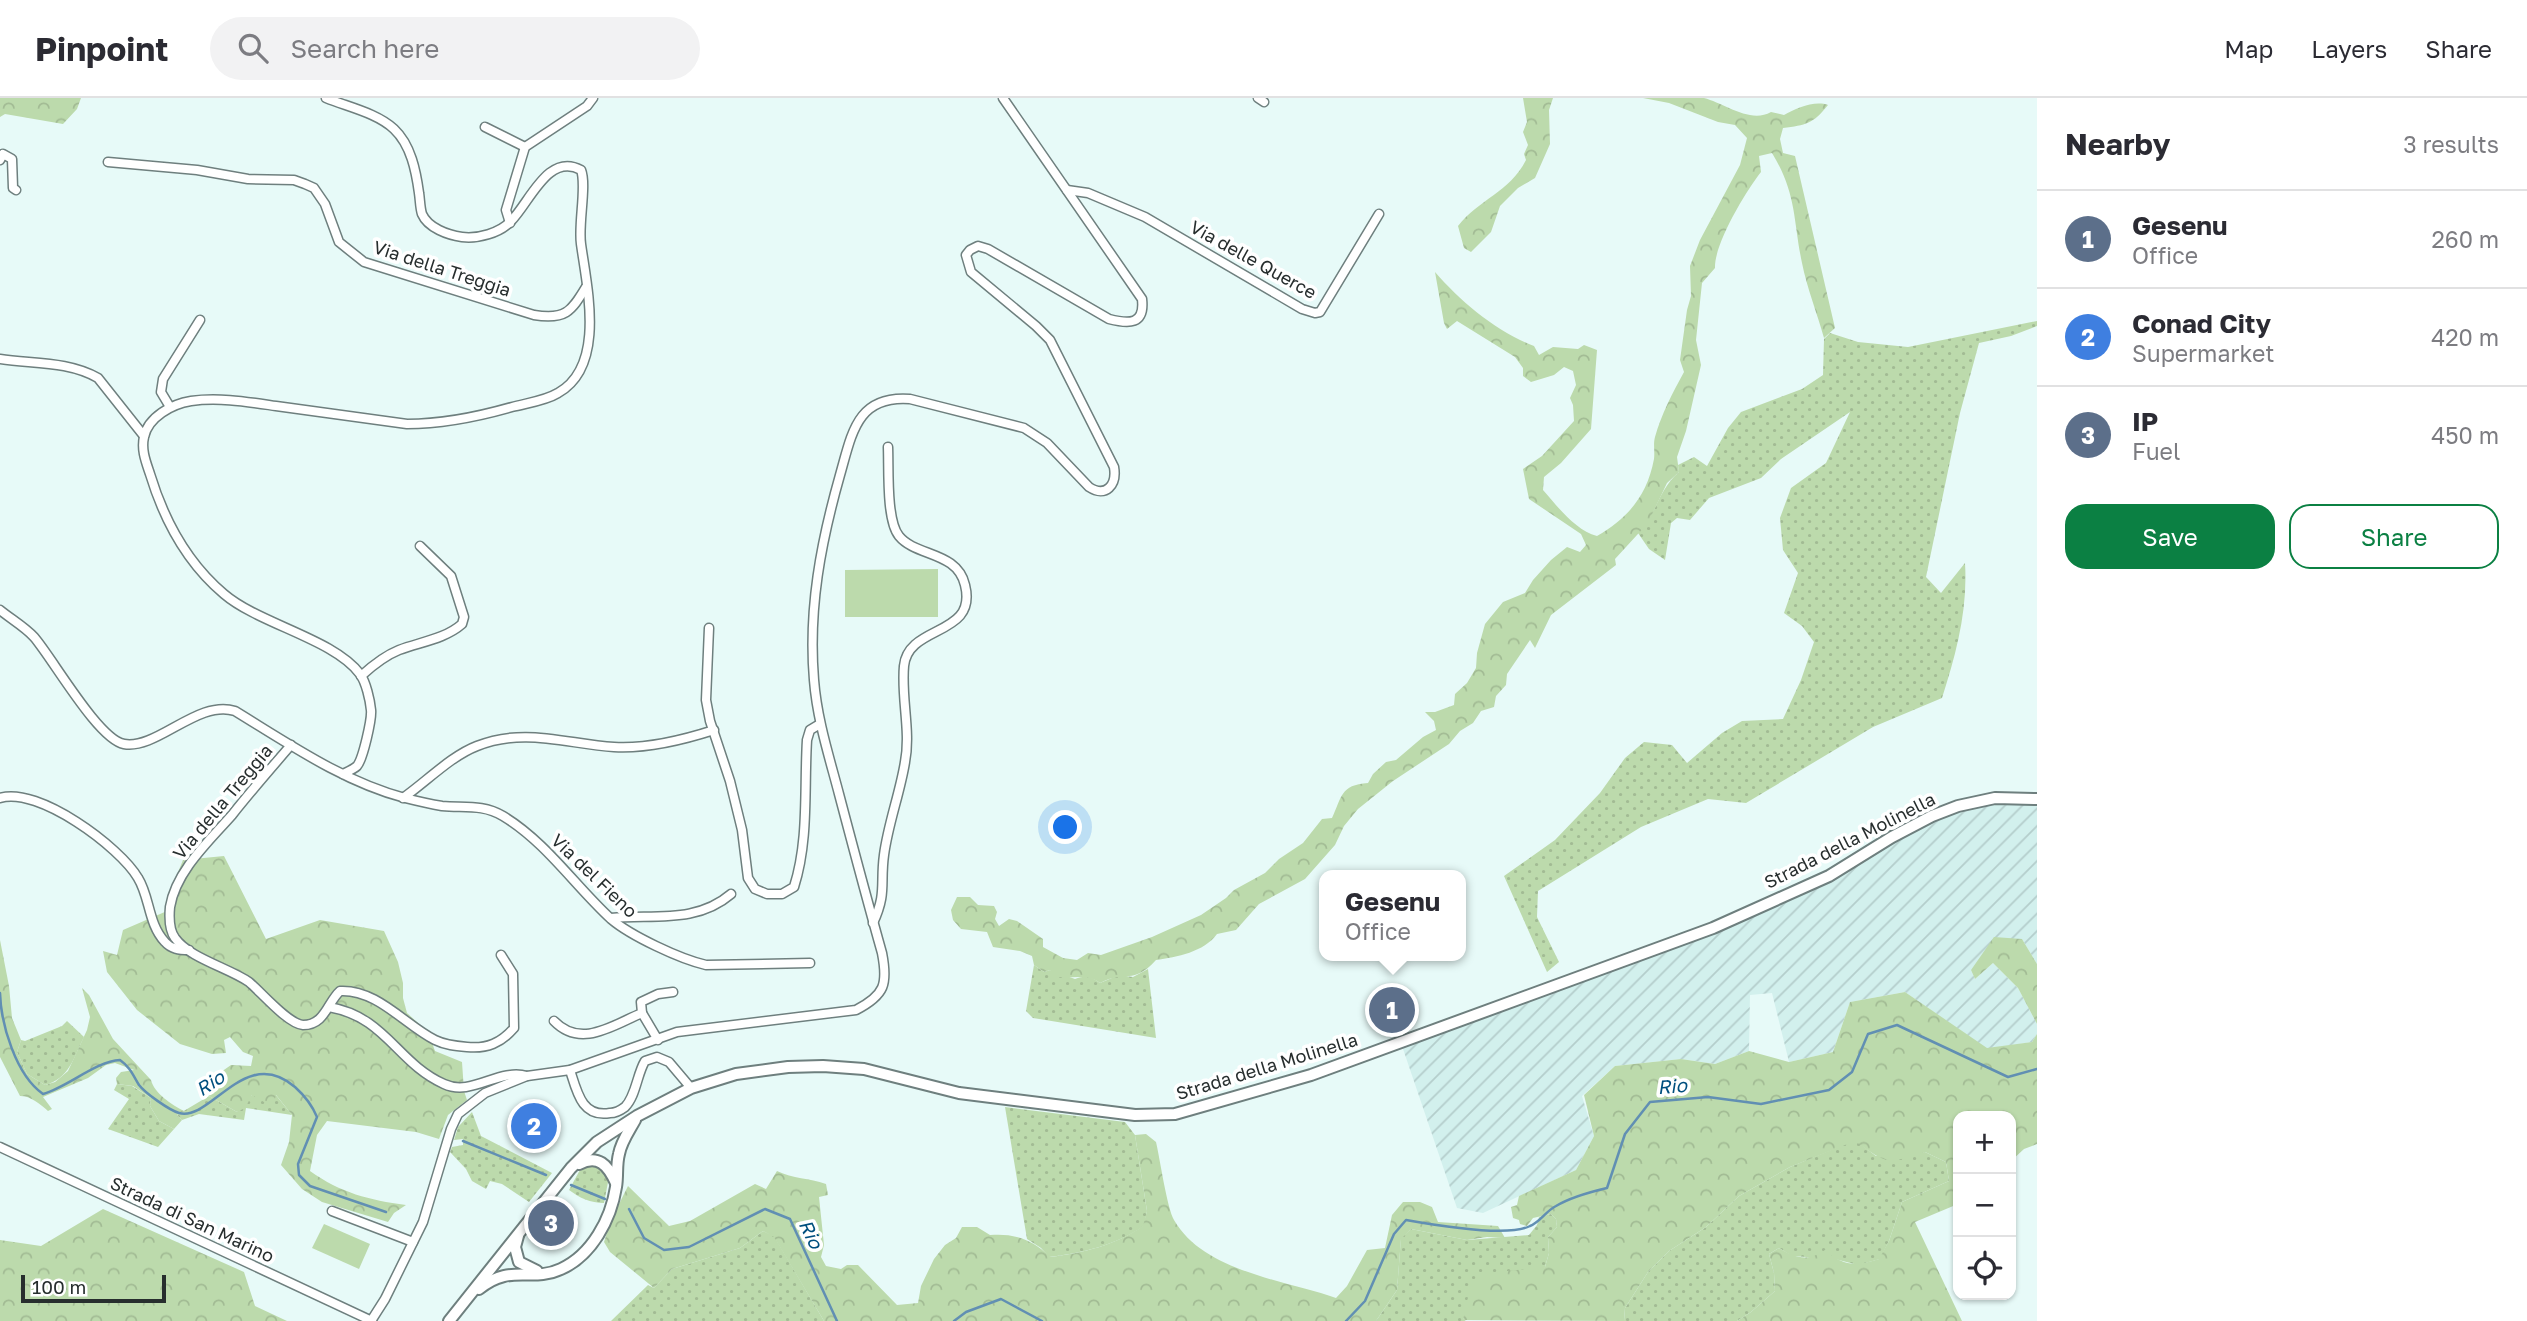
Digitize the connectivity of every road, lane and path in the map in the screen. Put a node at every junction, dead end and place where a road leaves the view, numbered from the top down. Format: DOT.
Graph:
graph roads {
  1 [pos="326,98"];
  2 [pos="593,98"];
  3 [pos="1003,98"];
  4 [pos="485,127"];
  5 [pos="525,147"];
  6 [pos="0,160"];
  7 [pos="108,162"];
  8 [pos="16,190"];
  9 [pos="1067,190"];
  10 [pos="1379,214"];
  11 [pos="510,223"];
  12 [pos="586,287"];
  13 [pos="200,320"];
  14 [pos="0,359"];
  15 [pos="170,407"];
  16 [pos="144,436"];
  17 [pos="888,447"];
  18 [pos="420,546"];
  19 [pos="0,610"];
  20 [pos="709,628"];
  21 [pos="362,676"];
  22 [pos="820,724"];
  23 [pos="714,730"];
  24 [pos="291,745"];
  25 [pos="343,774"];
  26 [pos="0,798"];
  27 [pos="403,798"];
  28 [pos="2037,799"];
  29 [pos="731,894"];
  30 [pos="611,918"];
  31 [pos="873,923"];
  32 [pos="189,950"];
  33 [pos="501,955"];
  34 [pos="810,963"];
  35 [pos="673,992"];
  36 [pos="329,1007"];
  37 [pos="642,1013"];
  38 [pos="554,1021"];
  39 [pos="658,1041"];
  40 [pos="570,1070"];
  41 [pos="527,1076"];
  42 [pos="691,1088"];
  43 [pos="637,1116"];
  44 [pos="597,1142"];
  45 [pos="0,1147"];
  46 [pos="619,1154"];
  47 [pos="571,1168"];
  48 [pos="617,1185"];
  49 [pos="332,1211"];
  50 [pos="520,1230"];
  51 [pos="414,1242"];
  52 [pos="544,1274"];
  53 [pos="461,1304"];
  54 [pos="371,1321"];
  55 [pos="449,1321"];
  1 -- 11 [label="street, Via della Treggia"];
  2 -- 5 [label="street"];
  3 -- 9 [label="street"];
  4 -- 5 [label="street"];
  5 -- 11 [label="street"];
  6 -- 8 [label="street"];
  7 -- 12 [label="street, Via della Treggia"];
  9 -- 10 [label="street, Via delle Querce"];
  9 -- 22 [label="street"];
  11 -- 12 [label="street"];
  12 -- 15 [label="street"];
  13 -- 15 [label="street"];
  14 -- 16 [label="street"];
  15 -- 16 [label="street"];
  16 -- 21 [label="street"];
  17 -- 31 [label="street"];
  18 -- 21 [label="street"];
  19 -- 24 [label="street, Via della Treggia"];
  20 -- 23 [label="street"];
  21 -- 25 [label="street"];
  22 -- 23 [label="street"];
  22 -- 31 [label="street"];
  23 -- 27 [label="street"];
  24 -- 25 [label="street, Via della Treggia"];
  24 -- 32 [label="street, Via della Treggia"];
  25 -- 27 [label="street, Via del Fieno"];
  26 -- 32 [label="street"];
  27 -- 30 [label="street, Via del Fieno"];
  28 -- 42 [label="main road, Strada della Molinella"];
  29 -- 30 [label="street"];
  30 -- 34 [label="street, Via del Fieno"];
  31 -- 39 [label="street"];
  32 -- 36 [label="street, Via della Treggia"];
  33 -- 36 [label="street, Via della Treggia"];
  35 -- 37 [label="street"];
  36 -- 41 [label="street"];
  37 -- 38 [label="street"];
  37 -- 39 [label="street"];
  39 -- 40 [label="street"];
  40 -- 41 [label="street"];
  40 -- 42 [label="street"];
  41 -- 51 [label="street"];
  42 -- 43 [label="main road, Strada della Molinella"];
  43 -- 44 [label="main road, Strada della Molinella"];
  43 -- 46 [label="main road"];
  44 -- 46 [label="main road"];
  44 -- 47 [label="main road, Strada della Molinella"];
  45 -- 54 [label="street, Strada di San Marino"];
  46 -- 48 [label="main road"];
  47 -- 48 [label="main road"];
  47 -- 50 [label="main road, Strada della Molinella"];
  48 -- 52 [label="main road"];
  49 -- 51 [label="street"];
  50 -- 52 [label="main road"];
  50 -- 53 [label="main road, Strada della Molinella"];
  51 -- 54 [label="street"];
  52 -- 53 [label="main road"];
  53 -- 55 [label="main road"];
}
